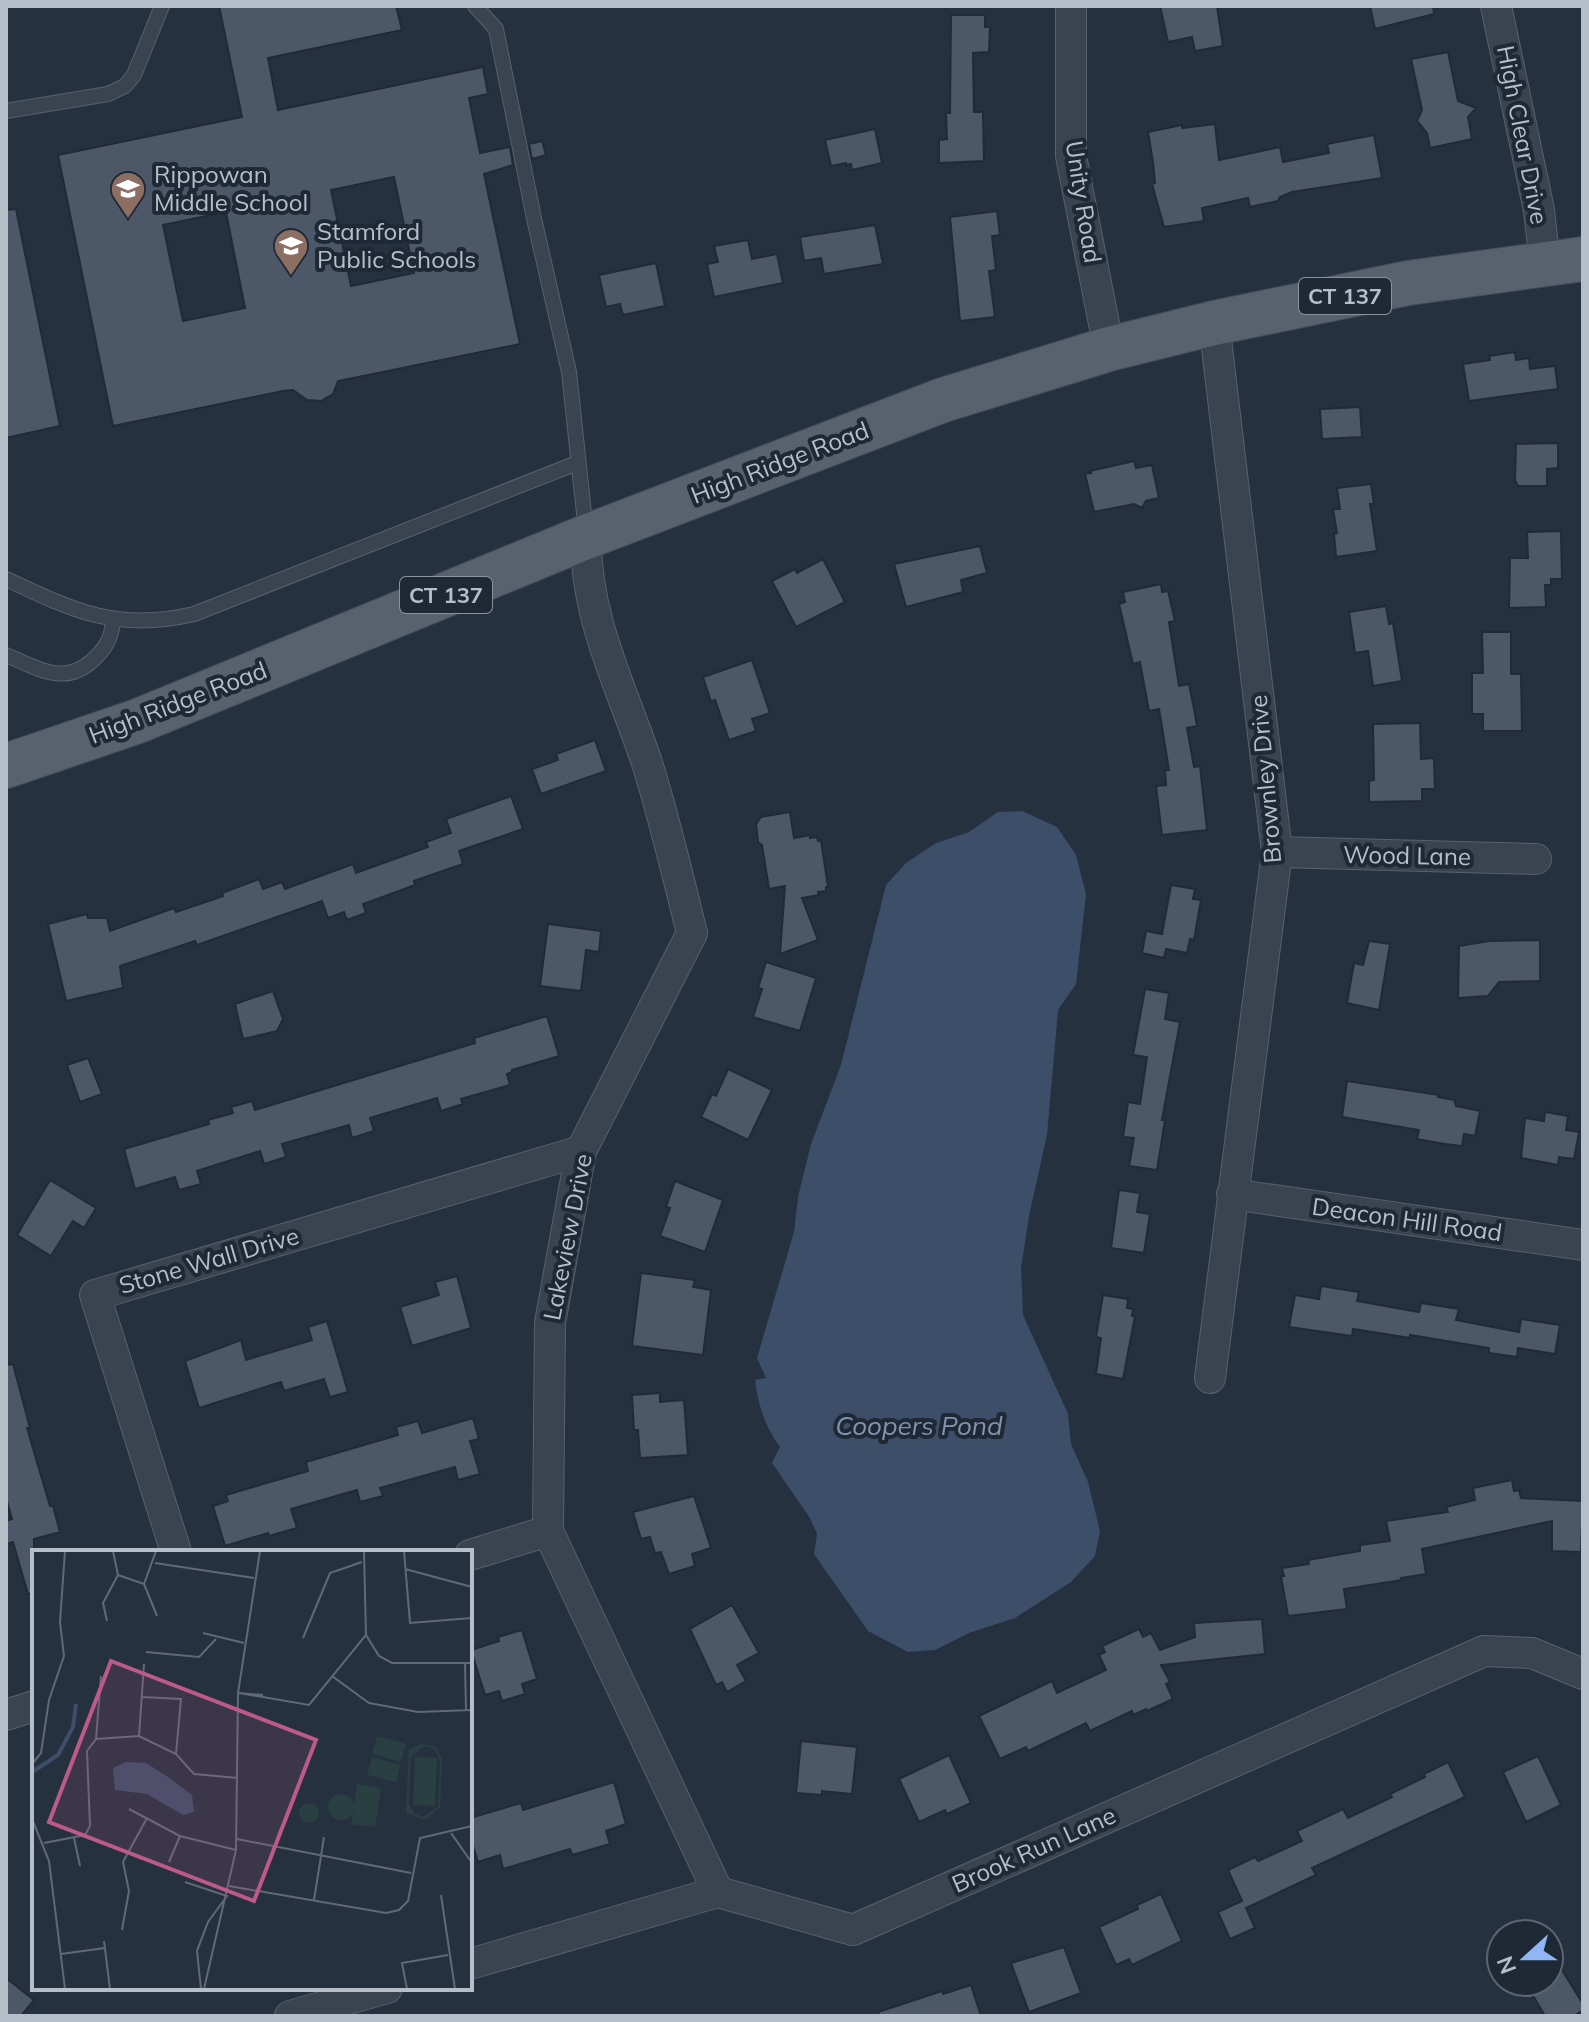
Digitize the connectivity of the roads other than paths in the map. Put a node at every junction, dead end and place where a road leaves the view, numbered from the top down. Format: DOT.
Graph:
graph roads {
  1 [pos="162,6"];
  2 [pos="475,6"];
  3 [pos="1071,6"];
  4 [pos="1496,6"];
  5 [pos="6,111"];
  6 [pos="1564,262"];
  7 [pos="1214,323"];
  8 [pos="1109,349"];
  9 [pos="577,463"];
  10 [pos="586,537"];
  11 [pos="6,579"];
  12 [pos="113,621"];
  13 [pos="6,655"];
  14 [pos="6,766"];
  15 [pos="1277,852"];
  16 [pos="1536,859"];
  17 [pos="581,1151"];
  18 [pos="1232,1194"];
  19 [pos="1583,1245"];
  20 [pos="1210,1378"];
  21 [pos="548,1531"];
  22 [pos="175,1550"];
  23 [pos="472,1554"];
  24 [pos="1583,1674"];
  25 [pos="32,1707"];
  26 [pos="6,1715"];
  27 [pos="718,1892"];
  28 [pos="472,1963"];
  29 [pos="380,1990"];
  30 [pos="290,2016"];
  1 -- 5 [label="lane"];
  2 -- 9 [label="lane"];
  3 -- 8 [label="street, Unity Road"];
  4 -- 6 [label="street, High Clear Drive"];
  6 -- 7 [label="main road, High Ridge Road / CT 137"];
  7 -- 8 [label="main road, High Ridge Road / CT 137"];
  7 -- 15 [label="street, Brownley Drive"];
  8 -- 10 [label="main road, High Ridge Road / CT 137"];
  9 -- 10 [label="lane"];
  9 -- 12 [label="lane"];
  10 -- 14 [label="main road, High Ridge Road / CT 137"];
  10 -- 17 [label="street, Lakeview Drive"];
  11 -- 12 [label="lane"];
  12 -- 13 [label="lane"];
  15 -- 16 [label="street, Wood Lane"];
  15 -- 18 [label="street, Brownley Drive"];
  17 -- 21 [label="street, Lakeview Drive"];
  17 -- 22 [label="street, Stone Wall Drive"];
  18 -- 19 [label="street, Deacon Hill Road"];
  18 -- 20 [label="street, Brownley Drive"];
  21 -- 23 [label="street"];
  21 -- 27 [label="street, Lakeview Drive"];
  24 -- 27 [label="street, Brook Run Lane"];
  25 -- 26 [label="street"];
  27 -- 28 [label="street"];
  29 -- 30 [label="street"];
}
